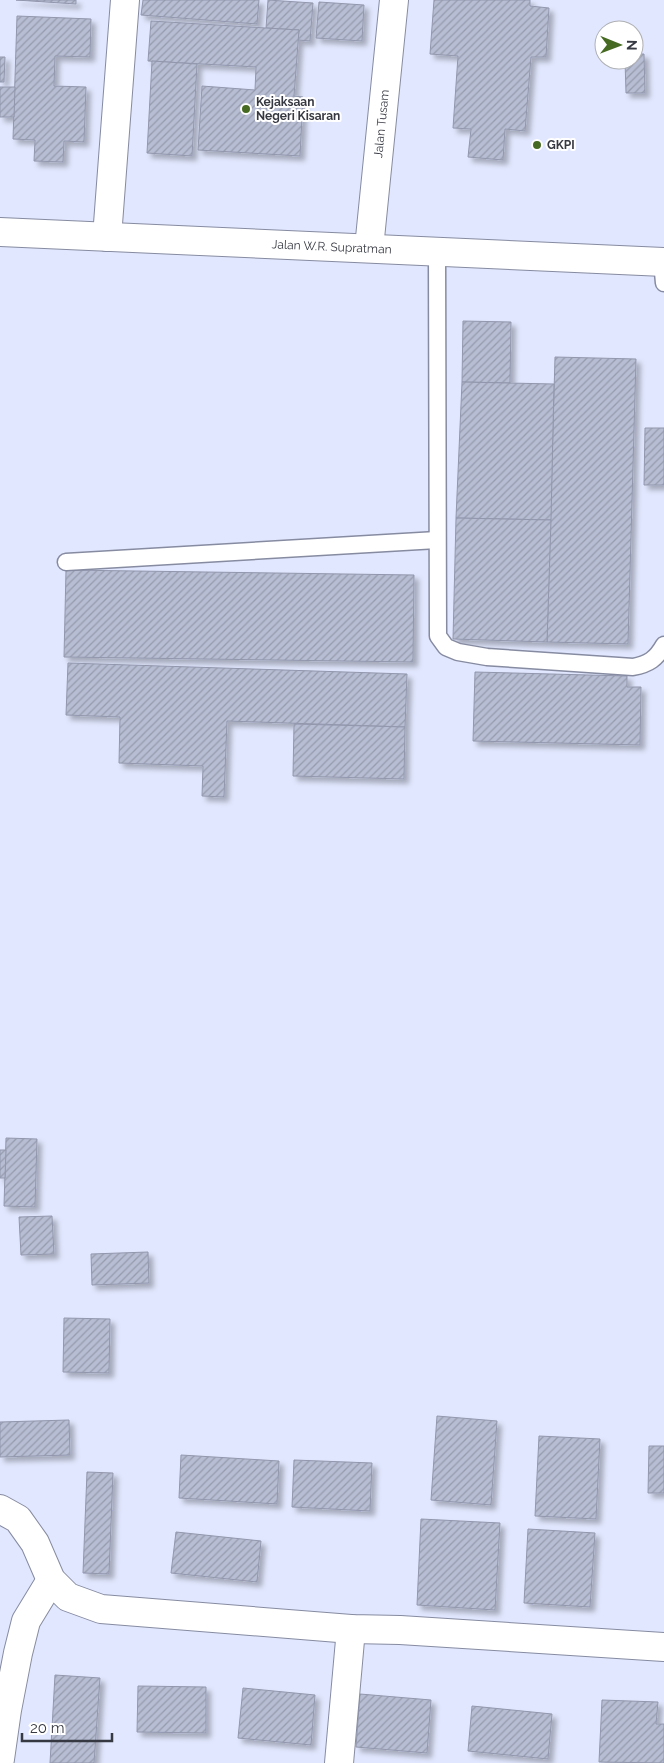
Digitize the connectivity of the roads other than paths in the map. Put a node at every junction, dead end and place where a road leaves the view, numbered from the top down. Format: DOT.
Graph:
graph roads {
  1 [pos="125,0"];
  2 [pos="394,0"];
  3 [pos="0,232"];
  4 [pos="107,237"];
  5 [pos="369,248"];
  6 [pos="437,252"];
  7 [pos="663,269"];
  8 [pos="437,540"];
  9 [pos="66,562"];
  10 [pos="664,645"];
  11 [pos="0,1509"];
  12 [pos="50,1580"];
  13 [pos="350,1629"];
  14 [pos="664,1648"];
  15 [pos="0,1760"];
  16 [pos="339,1763"];
  1 -- 4 [label="street"];
  2 -- 5 [label="street, Jalan Tusam"];
  3 -- 4 [label="street, Jalan W.R. Supratman"];
  4 -- 5 [label="street, Jalan W.R. Supratman"];
  5 -- 6 [label="street, Jalan W.R. Supratman"];
  6 -- 7 [label="street, Jalan W.R. Supratman"];
  6 -- 8 [label="lane"];
  8 -- 9 [label="lane"];
  8 -- 10 [label="lane"];
  11 -- 12 [label="street"];
  12 -- 13 [label="street"];
  12 -- 15 [label="street"];
  13 -- 14 [label="street"];
  13 -- 16 [label="street"];
}
